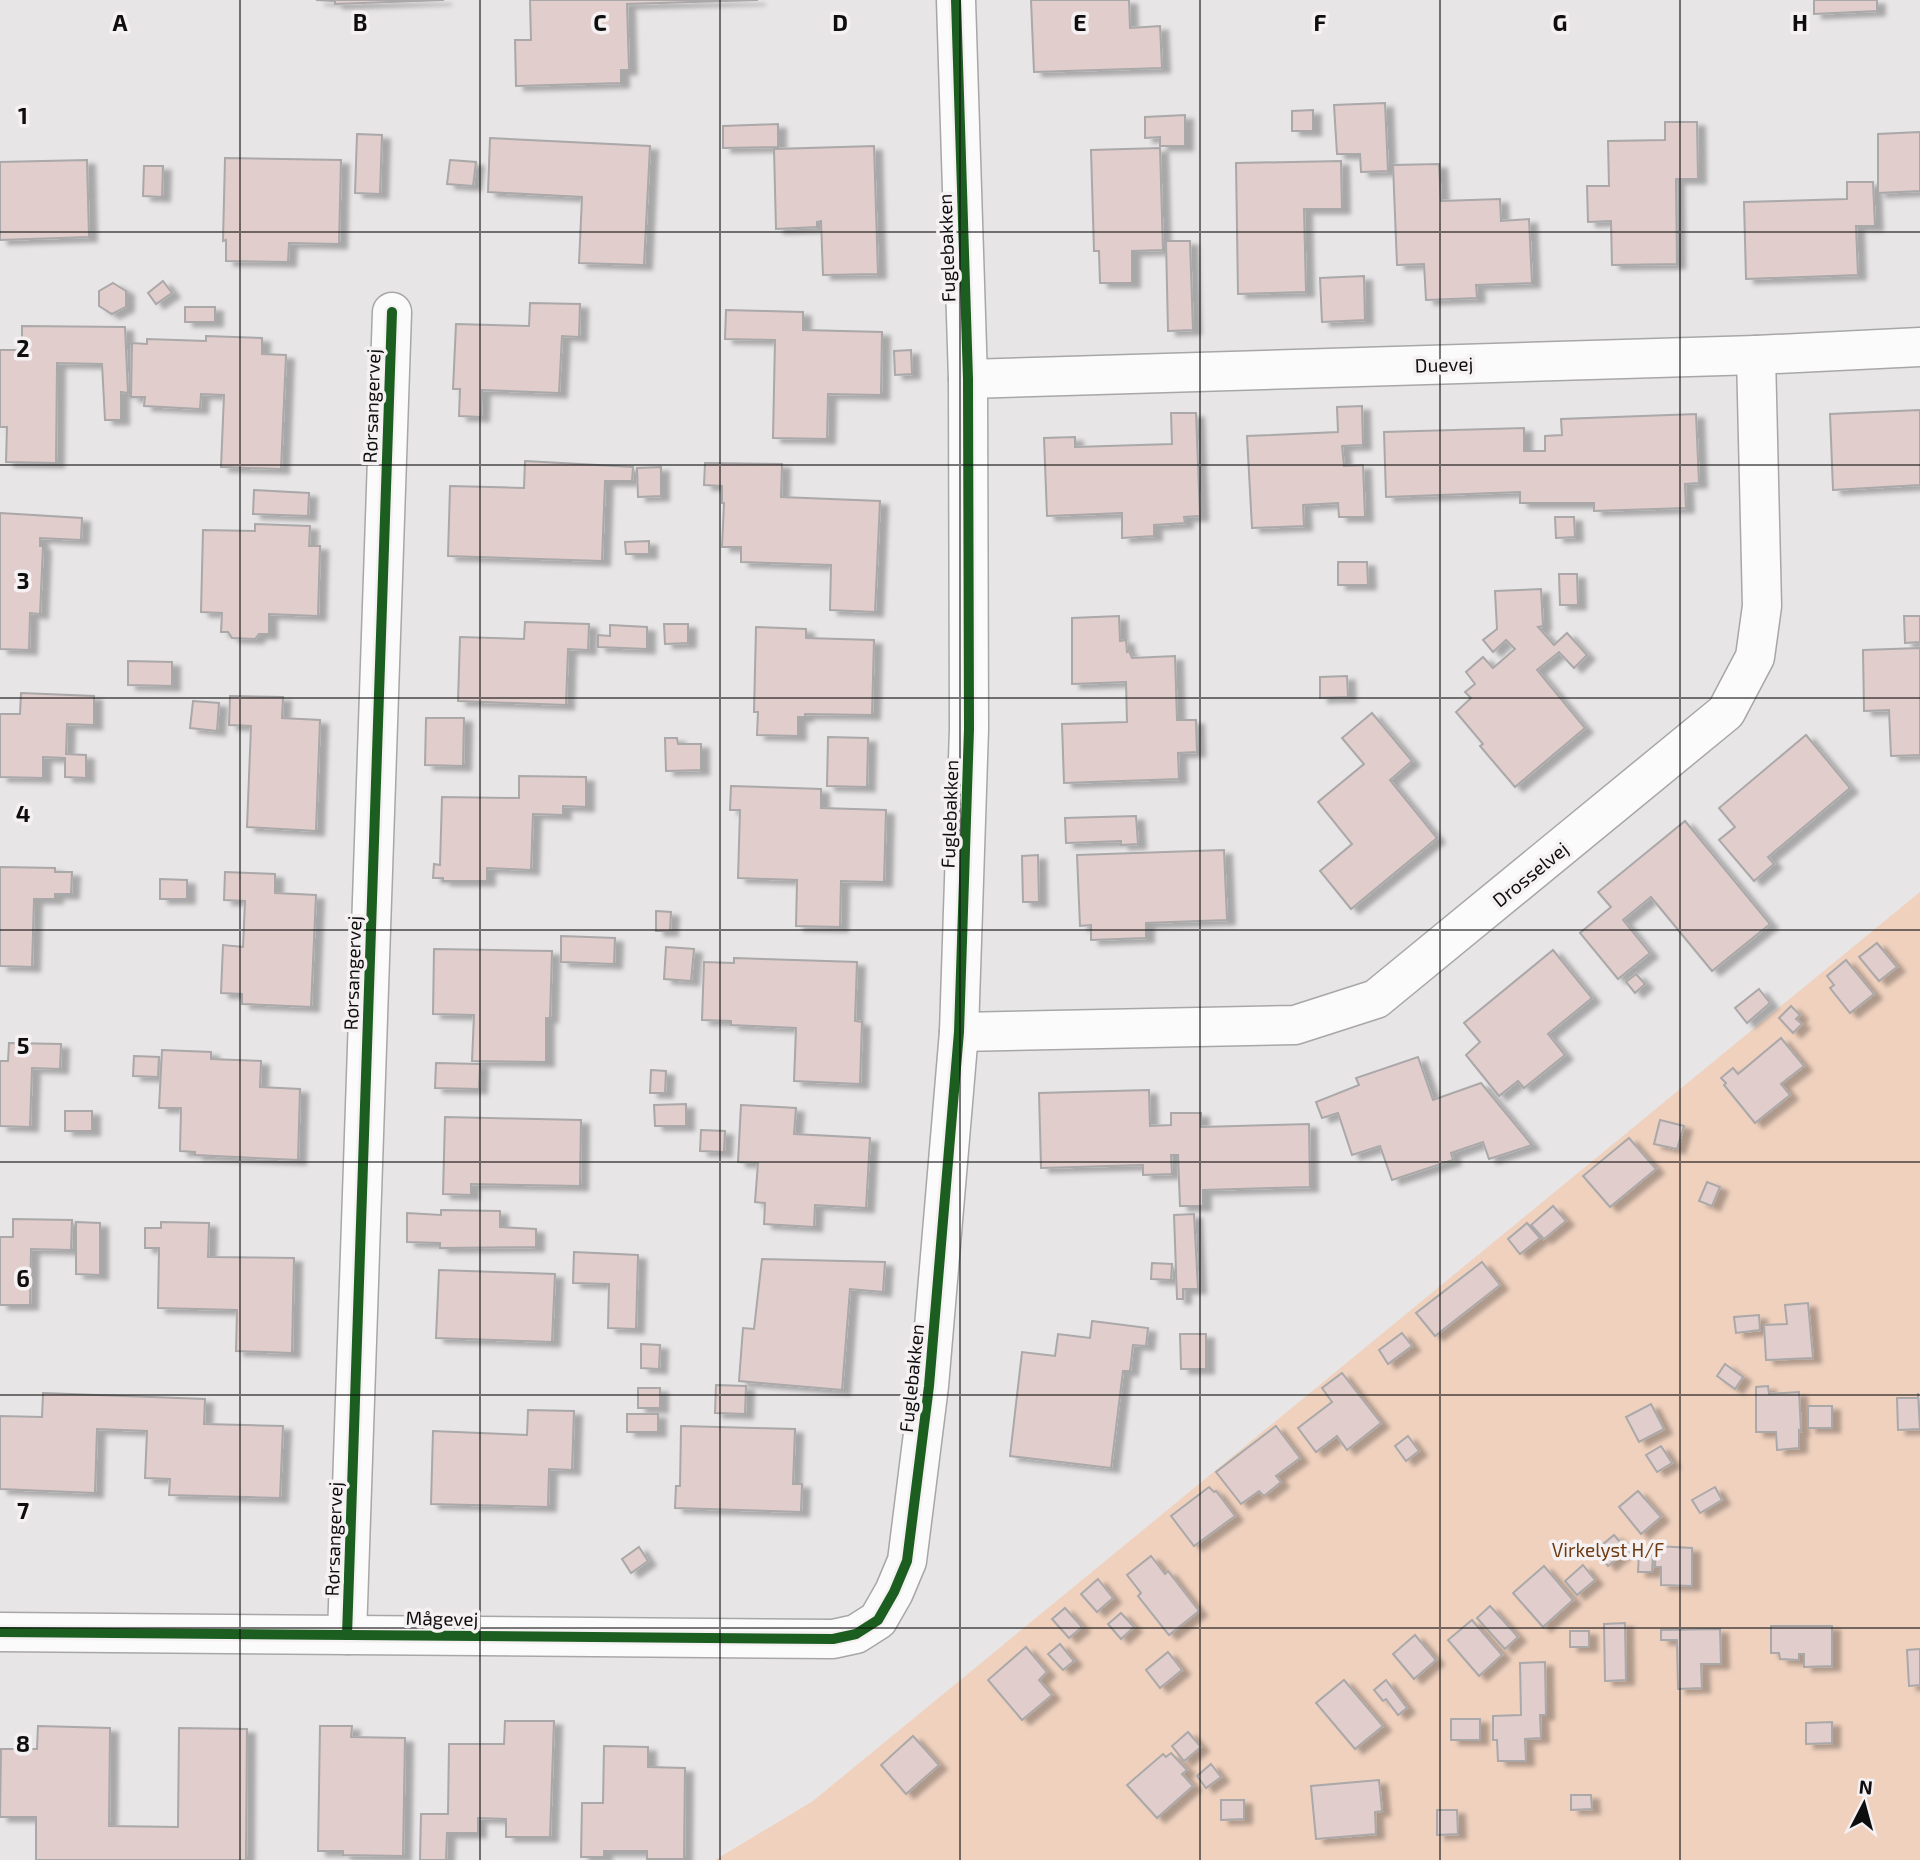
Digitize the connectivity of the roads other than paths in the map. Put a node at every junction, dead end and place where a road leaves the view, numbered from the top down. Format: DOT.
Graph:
graph roads {
  1 [pos="956,0"];
  2 [pos="392,312"];
  3 [pos="1920,347"];
  4 [pos="1756,355"];
  5 [pos="968,379"];
  6 [pos="959,1032"];
  7 [pos="878,1620"];
  8 [pos="0,1632"];
  9 [pos="348,1635"];
  1 -- 5 [label="street, Fuglebakken"];
  2 -- 9 [label="street, Rørsangervej"];
  3 -- 4 [label="street, Duevej"];
  4 -- 5 [label="street, Duevej"];
  4 -- 6 [label="street, Drosselvej"];
  5 -- 6 [label="street, Fuglebakken"];
  6 -- 7 [label="street, Fuglebakken"];
  7 -- 9 [label="street, Mågevej"];
  8 -- 9 [label="street, Mågevej"];
}
